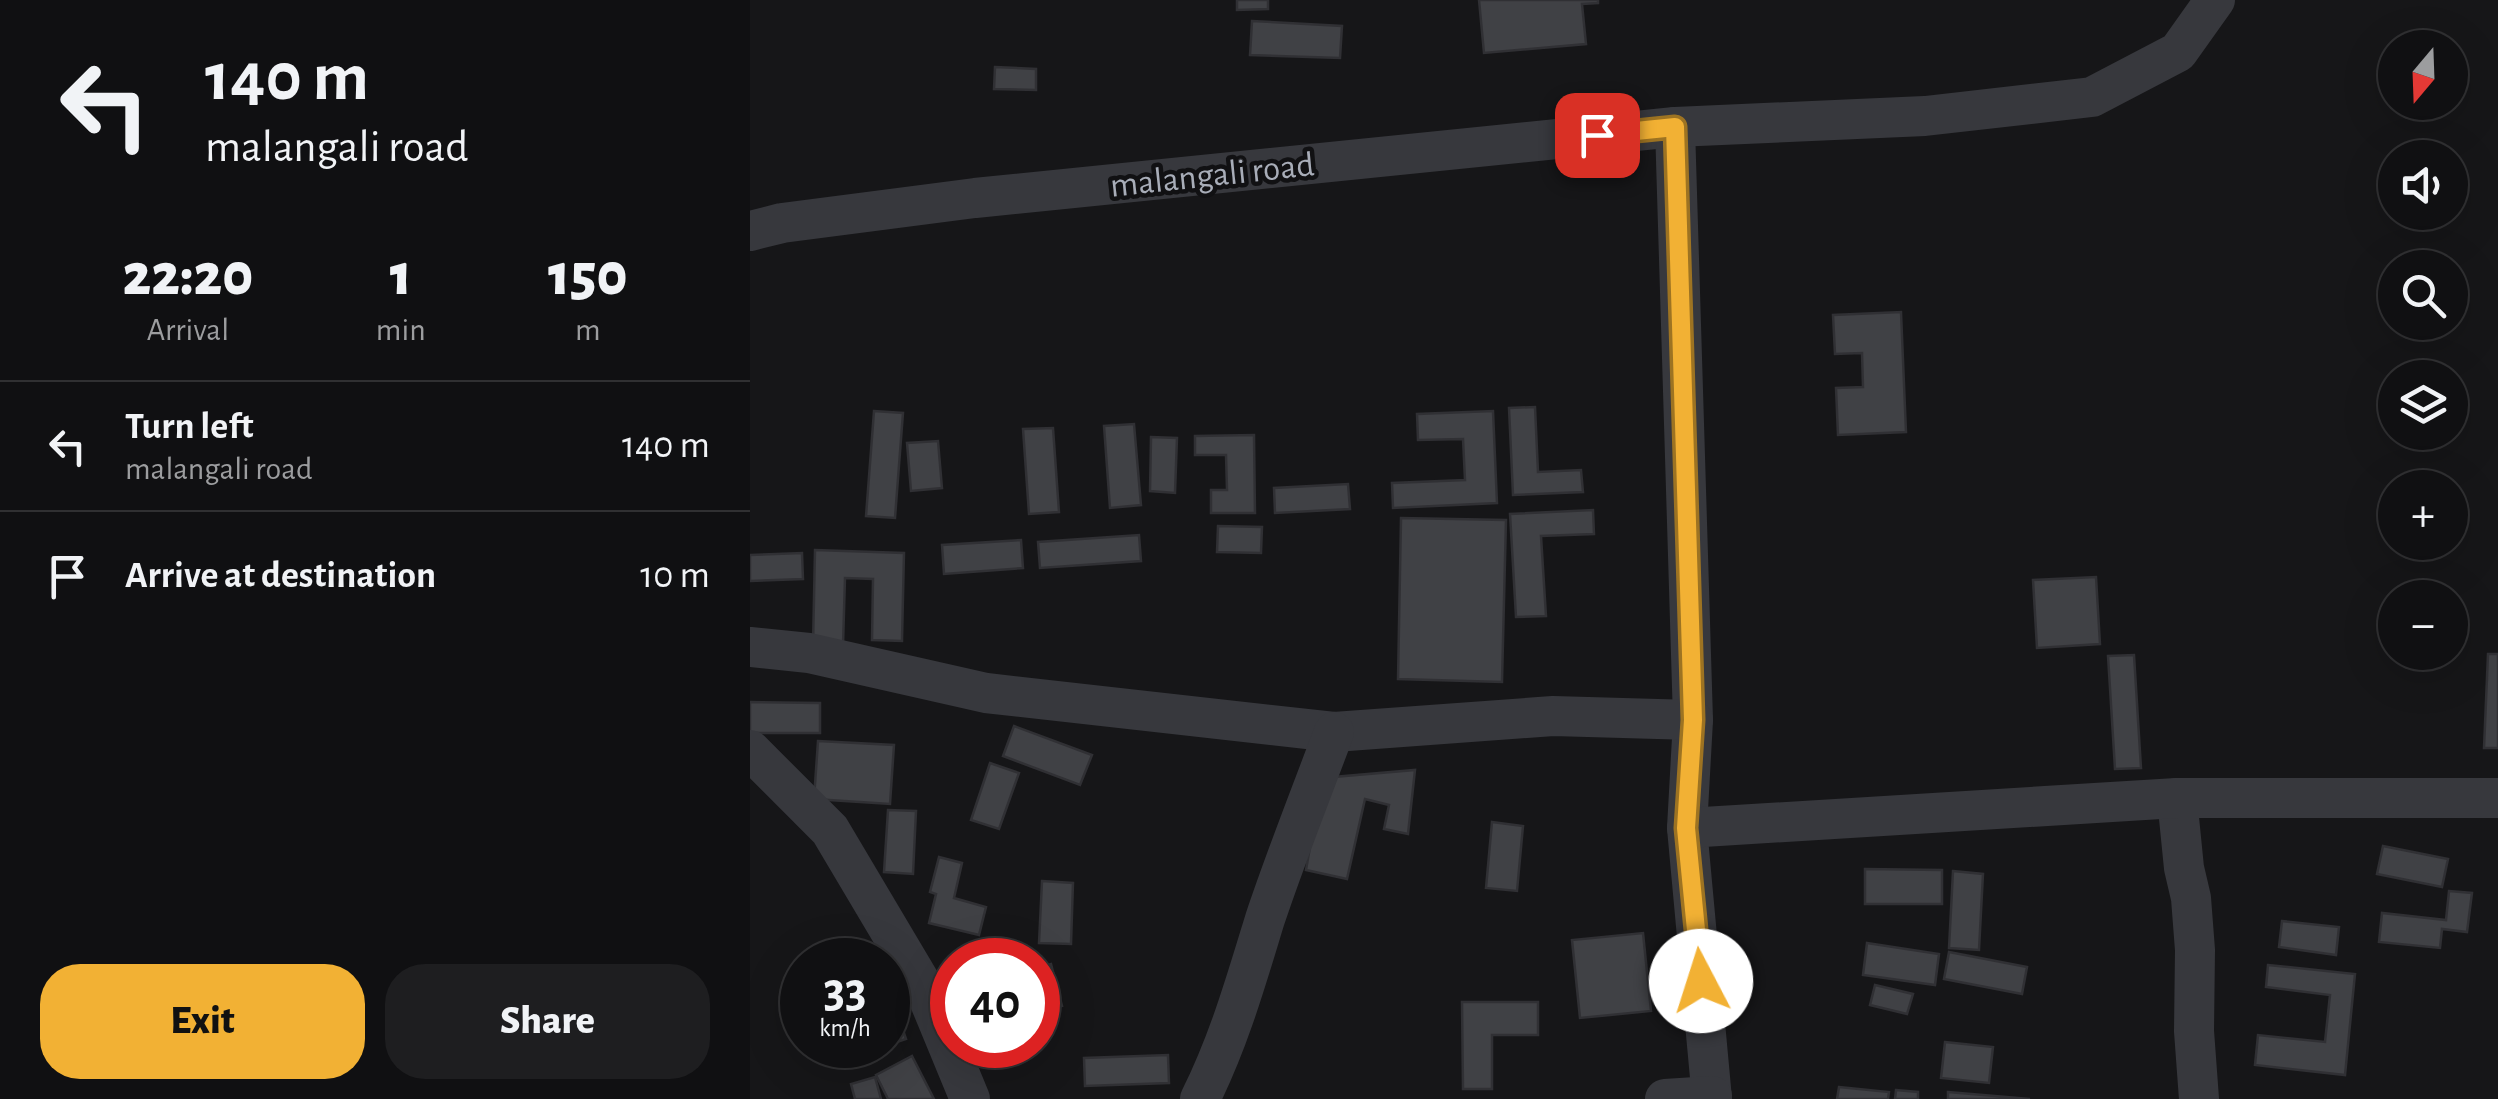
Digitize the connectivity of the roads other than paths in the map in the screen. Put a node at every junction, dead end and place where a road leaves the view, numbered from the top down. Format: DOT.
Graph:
graph roads {
  1 [pos="2214,0"];
  2 [pos="1675,127"];
  3 [pos="750,231"];
  4 [pos="750,648"];
  5 [pos="1693,720"];
  6 [pos="1334,732"];
  7 [pos="750,750"];
  8 [pos="2178,798"];
  9 [pos="2498,798"];
  10 [pos="1686,828"];
  11 [pos="1712,1097"];
  12 [pos="970,1099"];
  13 [pos="1200,1099"];
  14 [pos="1664,1099"];
  15 [pos="2199,1099"];
  1 -- 2 [label="street, malangali road"];
  2 -- 3 [label="street, malangali road"];
  2 -- 5 [label="street"];
  4 -- 6 [label="street"];
  5 -- 6 [label="street"];
  5 -- 10 [label="street"];
  6 -- 13 [label="street"];
  7 -- 12 [label="street"];
  8 -- 9 [label="street"];
  8 -- 10 [label="street"];
  8 -- 15 [label="street"];
  10 -- 11 [label="street"];
  11 -- 14 [label="street"];
}
